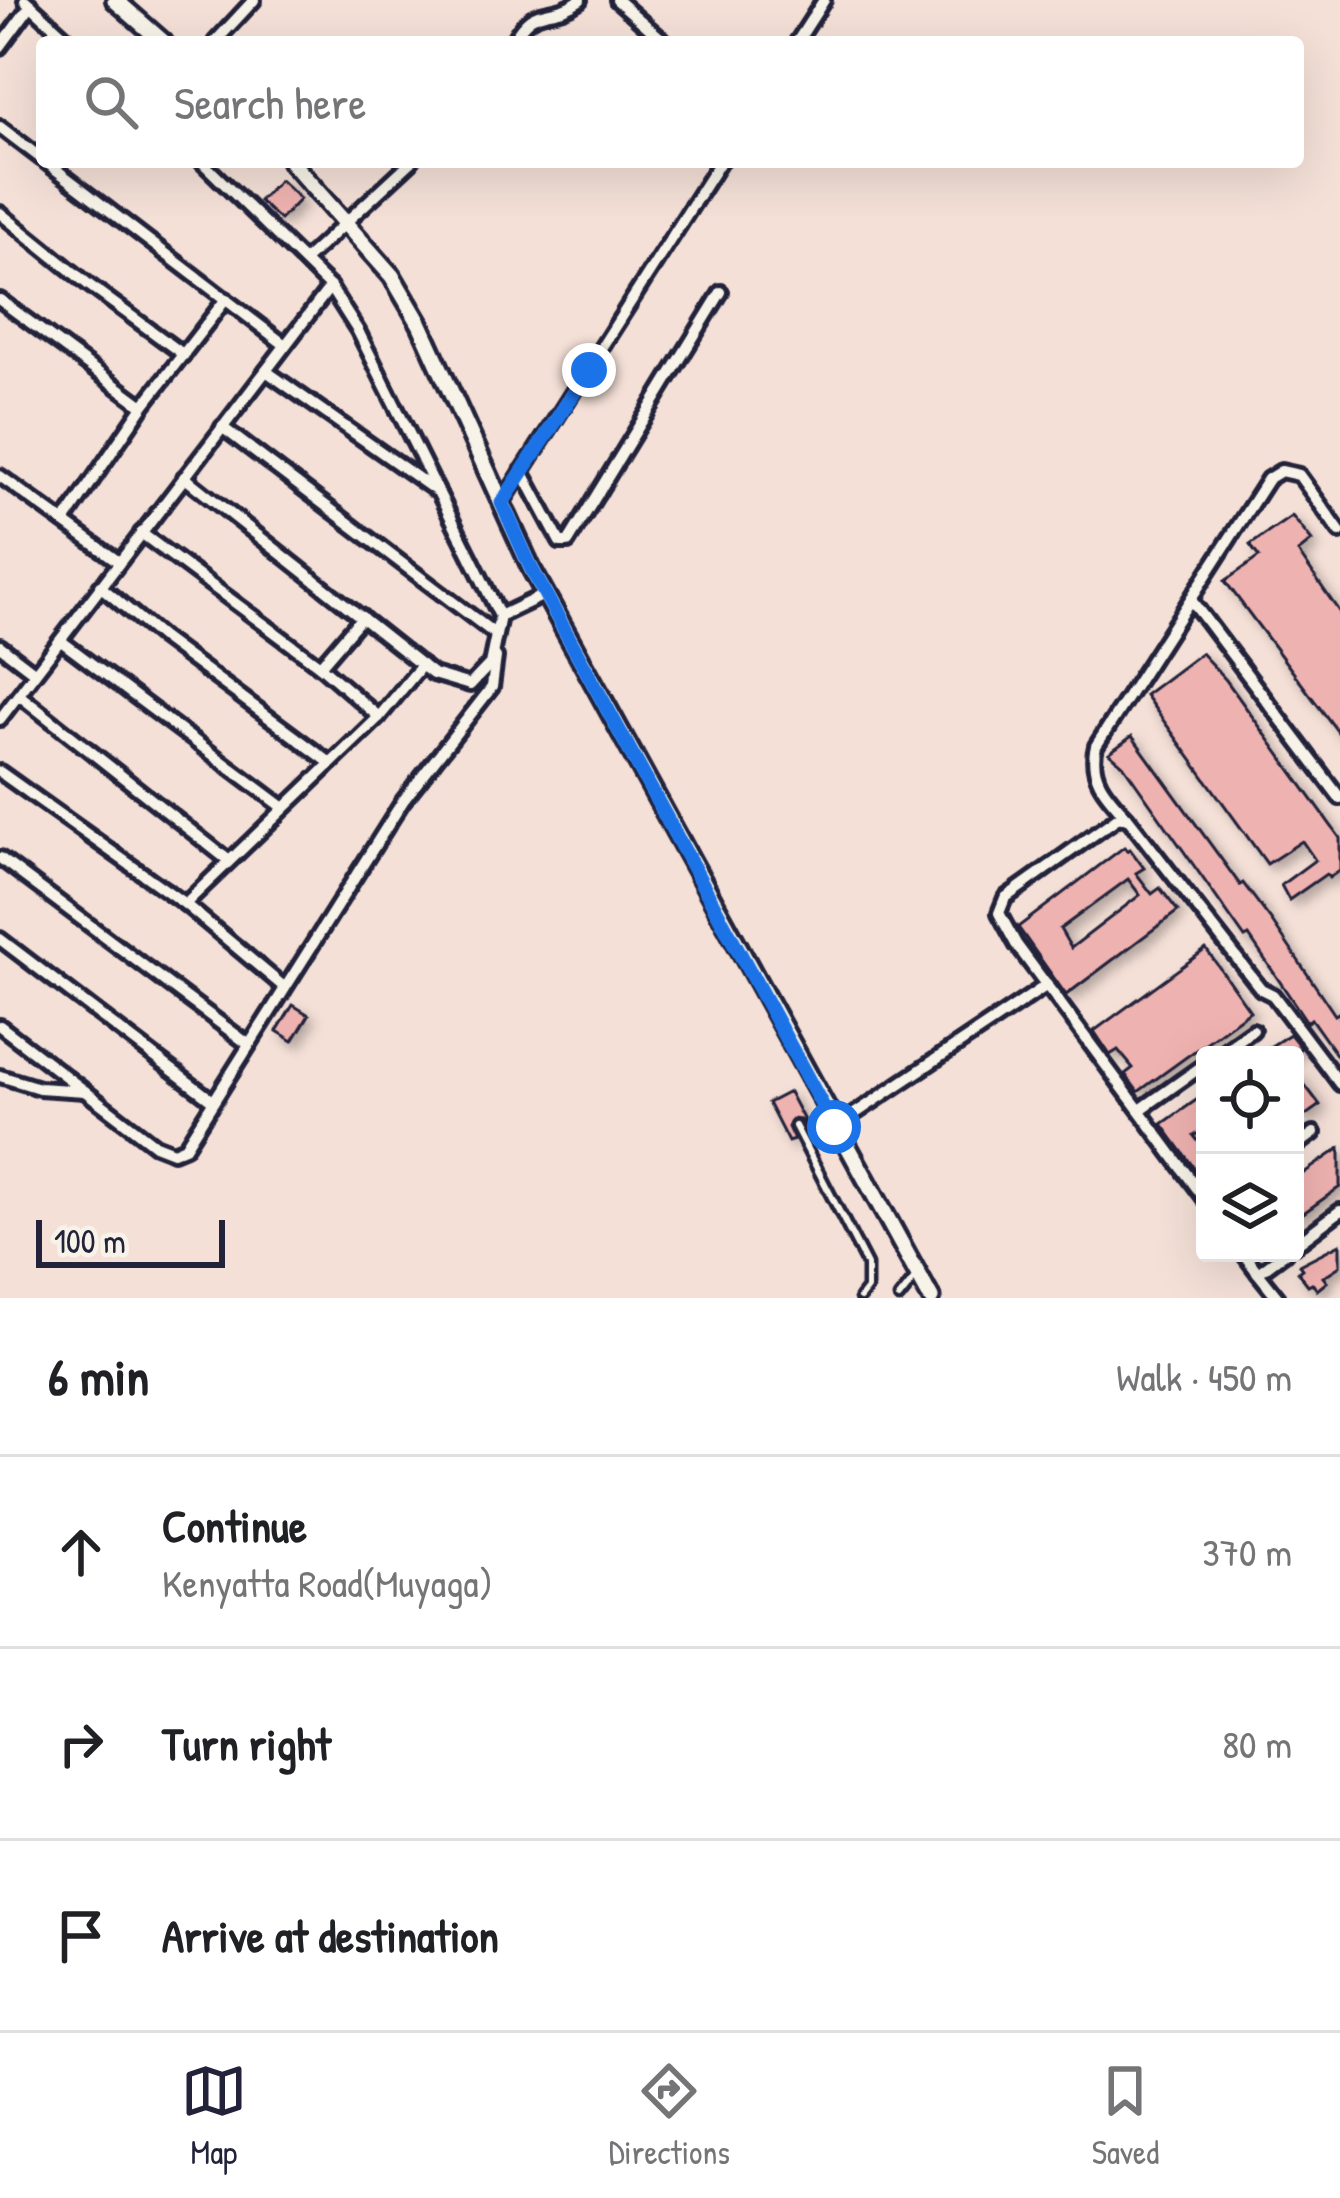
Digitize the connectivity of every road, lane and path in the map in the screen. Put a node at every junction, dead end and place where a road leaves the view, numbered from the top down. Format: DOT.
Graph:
graph roads {
  1 [pos="115,0"];
  2 [pos="254,0"];
  3 [pos="580,0"];
  4 [pos="617,0"];
  5 [pos="824,0"];
  6 [pos="28,3"];
  7 [pos="64,36"];
  8 [pos="156,36"];
  9 [pos="221,36"];
  10 [pos="516,36"];
  11 [pos="658,36"];
  12 [pos="800,36"];
  13 [pos="0,47"];
  14 [pos="0,127"];
  15 [pos="36,154"];
  16 [pos="54,168"];
  17 [pos="208,168"];
  18 [pos="297,168"];
  19 [pos="404,168"];
  20 [pos="716,168"];
  21 [pos="0,213"];
  22 [pos="346,220"];
  23 [pos="304,261"];
  24 [pos="330,286"];
  25 [pos="721,292"];
  26 [pos="226,299"];
  27 [pos="0,300"];
  28 [pos="285,345"];
  29 [pos="184,355"];
  30 [pos="266,371"];
  31 [pos="142,406"];
  32 [pos="223,427"];
  33 [pos="523,471"];
  34 [pos="0,476"];
  35 [pos="184,477"];
  36 [pos="440,493"];
  37 [pos="502,503"];
  38 [pos="64,522"];
  39 [pos="1340,532"];
  40 [pos="141,533"];
  41 [pos="119,562"];
  42 [pos="100,586"];
  43 [pos="546,594"];
  44 [pos="1191,600"];
  45 [pos="500,616"];
  46 [pos="362,617"];
  47 [pos="494,634"];
  48 [pos="62,641"];
  49 [pos="0,646"];
  50 [pos="496,651"];
  51 [pos="422,665"];
  52 [pos="320,666"];
  53 [pos="34,672"];
  54 [pos="19,695"];
  55 [pos="379,717"];
  56 [pos="0,719"];
  57 [pos="329,763"];
  58 [pos="0,772"];
  59 [pos="1340,798"];
  60 [pos="283,807"];
  61 [pos="1127,817"];
  62 [pos="0,858"];
  63 [pos="228,860"];
  64 [pos="185,904"];
  65 [pos="0,939"];
  66 [pos="1047,985"];
  67 [pos="284,987"];
  68 [pos="0,1026"];
  69 [pos="1253,1030"];
  70 [pos="248,1044"];
  71 [pos="1231,1046"];
  72 [pos="1196,1070"];
  73 [pos="0,1076"];
  74 [pos="1340,1084"];
  75 [pos="86,1091"];
  76 [pos="212,1100"];
  77 [pos="1140,1110"];
  78 [pos="794,1126"];
  79 [pos="834,1127"];
  80 [pos="1314,1132"];
  81 [pos="1304,1140"];
  82 [pos="1196,1187"];
  83 [pos="1340,1211"];
  84 [pos="1304,1238"];
  85 [pos="1250,1262"];
  86 [pos="1273,1262"];
  87 [pos="1258,1273"];
  88 [pos="918,1275"];
  89 [pos="860,1298"];
  90 [pos="899,1298"];
  91 [pos="931,1298"];
  92 [pos="1278,1298"];
  1 -- 8 [label="main road"];
  2 -- 9 [label="street"];
  3 -- 10 [label="street"];
  4 -- 11 [label="street"];
  5 -- 12 [label="street"];
  6 -- 7 [label="street"];
  6 -- 13 [label="street"];
  14 -- 15 [label="street"];
  16 -- 26 [label="street"];
  17 -- 23 [label="street"];
  18 -- 22 [label="main road"];
  19 -- 22 [label="street"];
  20 -- 33 [label="street"];
  21 -- 29 [label="street"];
  22 -- 23 [label="street"];
  22 -- 37 [label="main road"];
  23 -- 24 [label="street"];
  24 -- 28 [label="street"];
  24 -- 36 [label="street"];
  25 -- 33 [label="street"];
  26 -- 28 [label="street"];
  26 -- 29 [label="street"];
  27 -- 31 [label="street"];
  28 -- 30 [label="street"];
  29 -- 31 [label="street"];
  30 -- 32 [label="street"];
  30 -- 36 [label="street"];
  31 -- 38 [label="street"];
  32 -- 35 [label="street"];
  32 -- 47 [label="street"];
  33 -- 37 [label="street"];
  34 -- 38 [label="street"];
  35 -- 40 [label="street"];
  35 -- 46 [label="street"];
  36 -- 45 [label="street"];
  37 -- 43 [label="main road"];
  38 -- 41 [label="street"];
  39 -- 44 [label="street"];
  40 -- 41 [label="street"];
  40 -- 52 [label="street"];
  41 -- 42 [label="street"];
  42 -- 48 [label="street"];
  42 -- 57 [label="street"];
  43 -- 45 [label="street"];
  43 -- 79 [label="main road"];
  44 -- 59 [label="street"];
  44 -- 61 [label="street"];
  45 -- 47 [label="street"];
  46 -- 51 [label="street"];
  46 -- 52 [label="street"];
  47 -- 50 [label="street"];
  48 -- 53 [label="street"];
  48 -- 60 [label="street"];
  49 -- 53 [label="street"];
  50 -- 51 [label="street"];
  50 -- 67 [label="street"];
  51 -- 55 [label="street"];
  52 -- 55 [label="street"];
  53 -- 54 [label="street"];
  54 -- 56 [label="street"];
  54 -- 63 [label="street"];
  55 -- 57 [label="street"];
  57 -- 60 [label="street"];
  58 -- 64 [label="street"];
  60 -- 63 [label="street"];
  61 -- 66 [label="street"];
  61 -- 74 [label="street"];
  62 -- 70 [label="street"];
  63 -- 64 [label="street"];
  64 -- 67 [label="street"];
  65 -- 76 [label="street"];
  66 -- 77 [label="street"];
  66 -- 79 [label="street"];
  67 -- 70 [label="street"];
  68 -- 75 [label="street"];
  69 -- 71 [label="street"];
  70 -- 76 [label="street"];
  72 -- 77 [label="street"];
  73 -- 75 [label="street"];
  75 -- 76 [label="street"];
  77 -- 82 [label="street"];
  78 -- 89 [label="lane"];
  79 -- 88 [label="main road"];
  80 -- 81 [label="street"];
  83 -- 84 [label="street"];
  85 -- 87 [label="street"];
  86 -- 87 [label="street"];
  87 -- 92 [label="street"];
  88 -- 90 [label="lane"];
  88 -- 91 [label="main road"];
}
